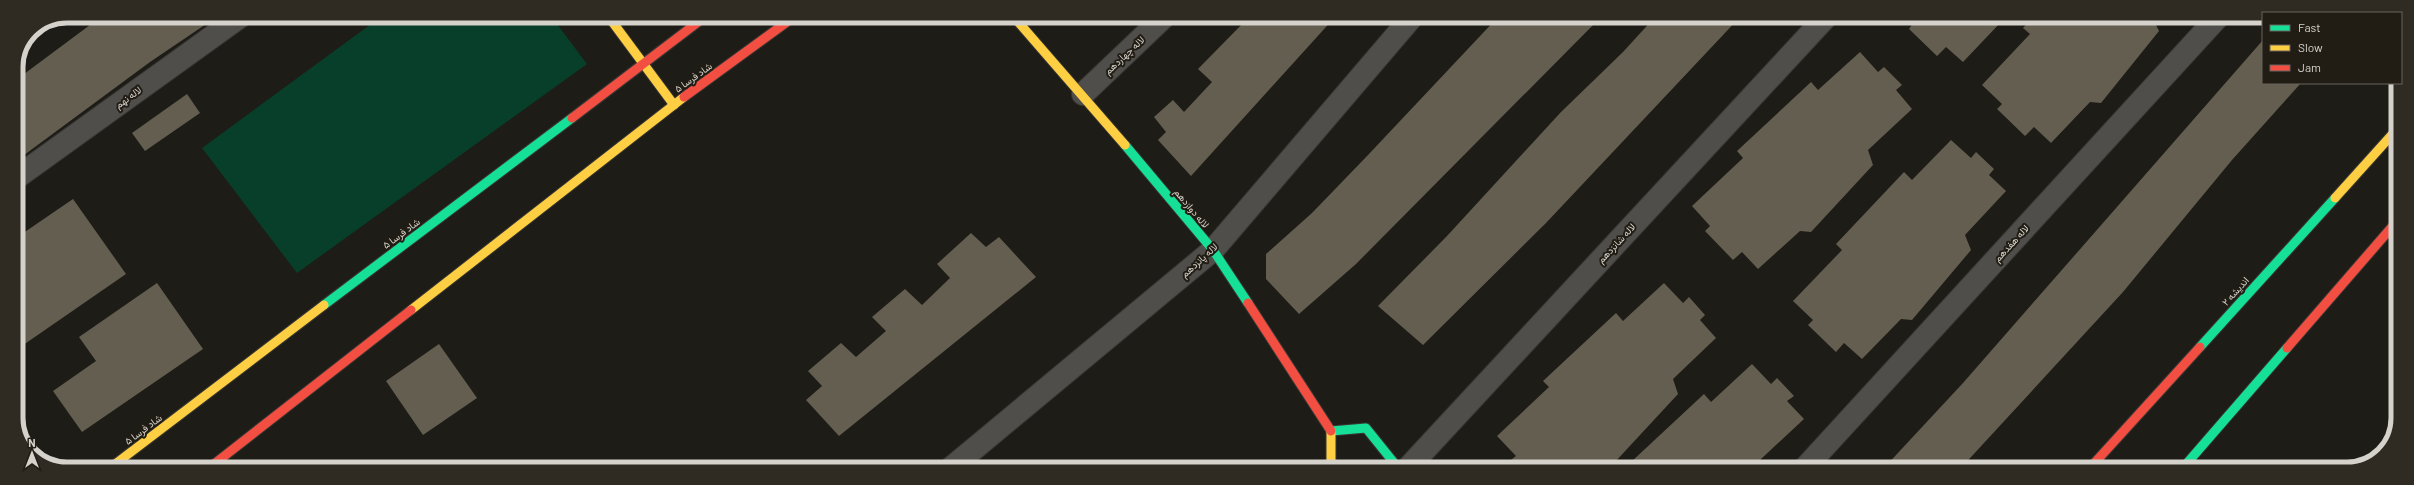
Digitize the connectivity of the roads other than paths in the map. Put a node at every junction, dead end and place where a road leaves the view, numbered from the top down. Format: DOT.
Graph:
graph roads {
  1 [pos="231,23"];
  2 [pos="613,23"];
  3 [pos="697,23"];
  4 [pos="785,23"];
  5 [pos="1019,23"];
  6 [pos="1158,23"];
  7 [pos="1407,23"];
  8 [pos="1820,23"];
  9 [pos="2213,23"];
  10 [pos="642,64"];
  11 [pos="1083,94"];
  12 [pos="674,105"];
  13 [pos="2391,136"];
  14 [pos="23,173"];
  15 [pos="2391,228"];
  16 [pos="1213,250"];
  17 [pos="1331,431"];
  18 [pos="118,462"];
  19 [pos="218,462"];
  20 [pos="957,462"];
  21 [pos="1331,462"];
  22 [pos="1393,462"];
  23 [pos="1413,462"];
  24 [pos="1810,462"];
  25 [pos="2095,462"];
  26 [pos="2188,462"];
  1 -- 14 [label="street, لاله نهم"];
  2 -- 10 [label="street"];
  3 -- 10 [label="street, شاد فرسا ۵"];
  4 -- 12 [label="street, شاد فرسا ۵"];
  5 -- 11 [label="street, لاله دوازدهم"];
  6 -- 11 [label="street, لاله چهاردهم"];
  7 -- 16 [label="street, لاله پانزدهم"];
  8 -- 23 [label="street, لاله شانزدهم"];
  9 -- 24 [label="street, لاله هفدهم"];
  10 -- 12 [label="street"];
  10 -- 18 [label="street, شاد فرسا ۵"];
  11 -- 16 [label="street, لاله دوازدهم"];
  12 -- 19 [label="street, شاد فرسا ۵"];
  13 -- 25 [label="street, اندیشه ۲"];
  15 -- 26 [label="street"];
  16 -- 17 [label="street, لاله دوازدهم"];
  16 -- 20 [label="street, لاله پانزدهم"];
  17 -- 21 [label="street"];
  17 -- 22 [label="street"];
}
